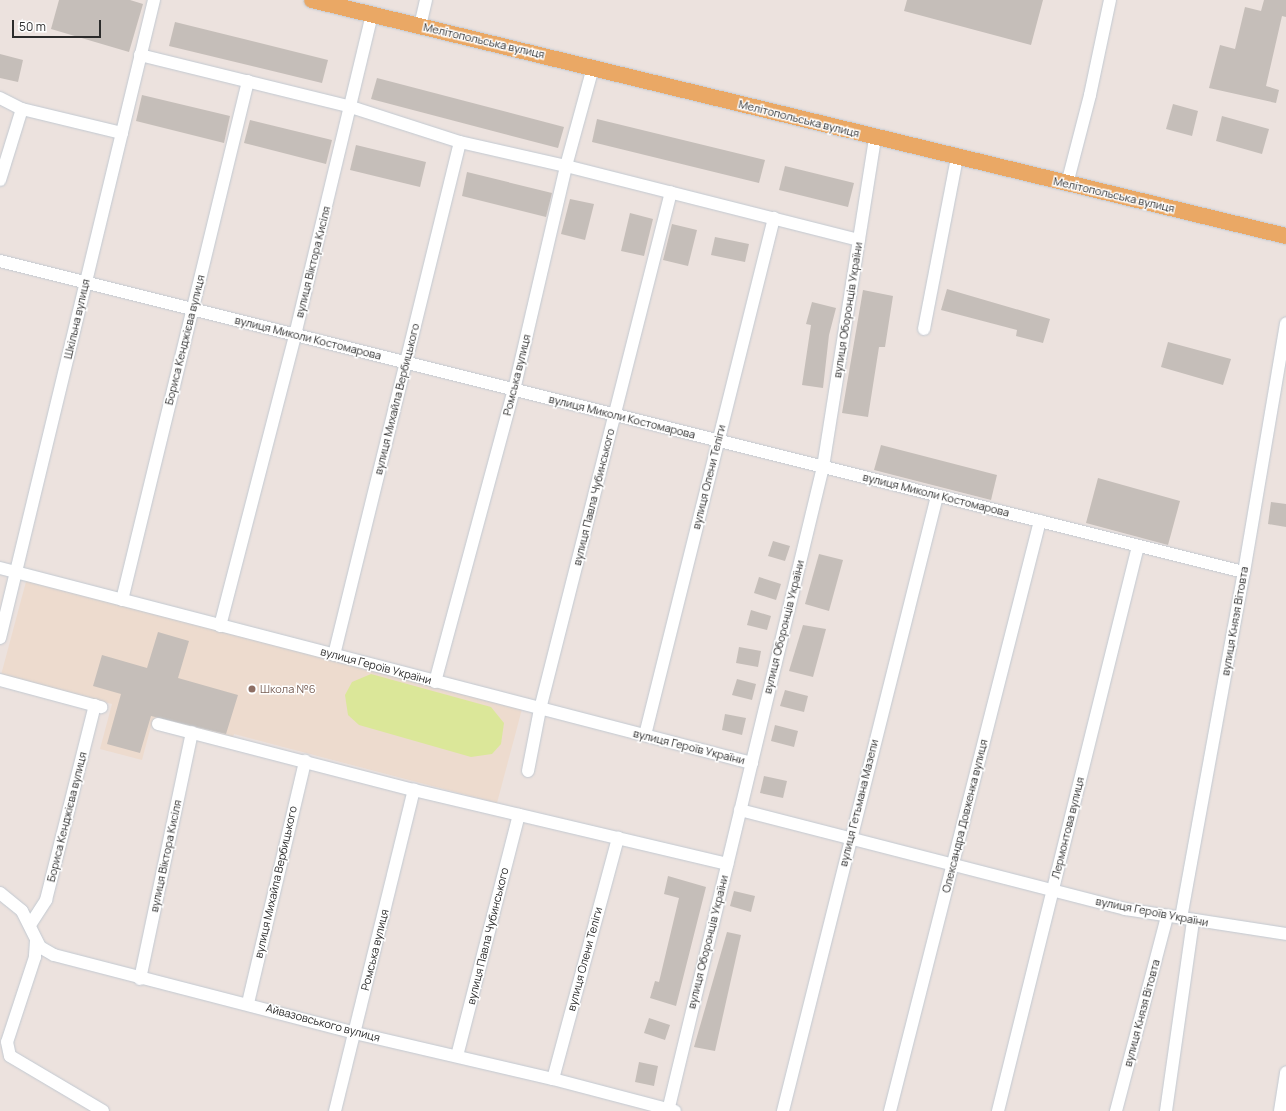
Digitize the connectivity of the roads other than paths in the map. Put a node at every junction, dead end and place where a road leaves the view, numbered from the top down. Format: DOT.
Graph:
graph roads {
  1 [pos="154,0"];
  2 [pos="312,0"];
  3 [pos="426,0"];
  4 [pos="1110,0"];
  5 [pos="372,14"];
  6 [pos="420,26"];
  7 [pos="140,55"];
  8 [pos="593,67"];
  9 [pos="248,81"];
  10 [pos="0,98"];
  11 [pos="352,107"];
  12 [pos="22,109"];
  13 [pos="122,133"];
  14 [pos="875,138"];
  15 [pos="460,142"];
  16 [pos="957,157"];
  17 [pos="566,166"];
  18 [pos="0,180"];
  19 [pos="1067,184"];
  20 [pos="671,192"];
  21 [pos="774,218"];
  22 [pos="1286,236"];
  23 [pos="859,240"];
  24 [pos="0,262"];
  25 [pos="86,283"];
  26 [pos="193,310"];
  27 [pos="1286,324"];
  28 [pos="924,329"];
  29 [pos="295,335"];
  30 [pos="406,362"];
  31 [pos="514,390"];
  32 [pos="614,415"];
  33 [pos="718,441"];
  34 [pos="823,467"];
  35 [pos="937,496"];
  36 [pos="1040,521"];
  37 [pos="1138,546"];
  38 [pos="0,568"];
  39 [pos="1244,572"];
  40 [pos="17,573"];
  41 [pos="122,600"];
  42 [pos="220,626"];
  43 [pos="0,638"];
  44 [pos="334,655"];
  45 [pos="0,680"];
  46 [pos="435,682"];
  47 [pos="540,709"];
  48 [pos="158,724"];
  49 [pos="192,732"];
  50 [pos="645,735"];
  51 [pos="305,761"];
  52 [pos="752,762"];
  53 [pos="528,771"];
  54 [pos="414,790"];
  55 [pos="740,810"];
  56 [pos="519,815"];
  57 [pos="618,838"];
  58 [pos="850,838"];
  59 [pos="727,864"];
  60 [pos="952,865"];
  61 [pos="1053,891"];
  62 [pos="0,893"];
  63 [pos="1167,916"];
  64 [pos="1187,919"];
  65 [pos="30,925"];
  66 [pos="1286,934"];
  67 [pos="36,941"];
  68 [pos="140,979"];
  69 [pos="248,1003"];
  70 [pos="355,1033"];
  71 [pos="457,1056"];
  72 [pos="1286,1072"];
  73 [pos="553,1079"];
  74 [pos="670,1110"];
  75 [pos="103,1111"];
  76 [pos="335,1111"];
  77 [pos="783,1111"];
  78 [pos="890,1111"];
  79 [pos="998,1111"];
  80 [pos="1116,1111"];
  81 [pos="1166,1111"];
  82 [pos="1280,1111"];
  1 -- 7 [label="street, Шкільна вулиця"];
  2 -- 5 [label="main road, Мелітопольська вулиця"];
  3 -- 6 [label="street"];
  4 -- 19 [label="street"];
  5 -- 6 [label="main road, Мелітопольська вулиця"];
  5 -- 11 [label="street, вулиця Віктора Кисіля"];
  6 -- 8 [label="main road, Мелітопольська вулиця"];
  7 -- 9 [label="street"];
  7 -- 13 [label="street, Шкільна вулиця"];
  8 -- 14 [label="main road, Мелітопольська вулиця"];
  8 -- 17 [label="street, Ромська вулиця"];
  9 -- 11 [label="street"];
  9 -- 26 [label="street, Бориса Кенджієва вулиця"];
  10 -- 12 [label="street"];
  11 -- 15 [label="street"];
  11 -- 29 [label="street, вулиця Віктора Кисіля"];
  12 -- 13 [label="street"];
  12 -- 18 [label="street"];
  13 -- 25 [label="street, Шкільна вулиця"];
  14 -- 16 [label="main road, Мелітопольська вулиця"];
  14 -- 23 [label="street, вулиця Оборонців України"];
  15 -- 17 [label="street"];
  15 -- 30 [label="street, вулиця Михайла Вербицького"];
  16 -- 19 [label="main road, Мелітопольська вулиця"];
  16 -- 28 [label="street"];
  17 -- 20 [label="street"];
  17 -- 31 [label="street, Ромська вулиця"];
  19 -- 22 [label="main road, Мелітопольська вулиця"];
  20 -- 21 [label="street"];
  20 -- 32 [label="street, вулиця Павла Чубинського"];
  21 -- 23 [label="street"];
  21 -- 33 [label="street, вулиця Олени Теліги"];
  23 -- 34 [label="street, вулиця Оборонців України"];
  24 -- 25 [label="street, вулиця Миколи Костомарова"];
  25 -- 26 [label="street, вулиця Миколи Костомарова"];
  25 -- 40 [label="street, Шкільна вулиця"];
  26 -- 29 [label="street, вулиця Миколи Костомарова"];
  26 -- 41 [label="street, Бориса Кенджієва вулиця"];
  27 -- 39 [label="street, вулиця Князя Вітовта"];
  29 -- 30 [label="street, вулиця Миколи Костомарова"];
  29 -- 42 [label="street, вулиця Віктора Кисіля"];
  30 -- 31 [label="street, вулиця Миколи Костомарова"];
  30 -- 44 [label="street, вулиця Михайла Вербицького"];
  31 -- 32 [label="street, вулиця Миколи Костомарова"];
  31 -- 46 [label="street, Ромська вулиця"];
  32 -- 33 [label="street, вулиця Миколи Костомарова"];
  32 -- 47 [label="street, вулиця Павла Чубинського"];
  33 -- 34 [label="street, вулиця Миколи Костомарова"];
  33 -- 50 [label="street, вулиця Олени Теліги"];
  34 -- 35 [label="street, вулиця Миколи Костомарова"];
  34 -- 52 [label="street, вулиця Оборонців України"];
  35 -- 36 [label="street, вулиця Миколи Костомарова"];
  35 -- 58 [label="street, вулиця Гетьмана Мазепи"];
  36 -- 37 [label="street, вулиця Миколи Костомарова"];
  36 -- 60 [label="street, Олександра Довженка вулиця"];
  37 -- 39 [label="street, вулиця Миколи Костомарова"];
  37 -- 61 [label="street, Лермонтова вулиця"];
  38 -- 40 [label="street, вулиця Героїв України"];
  39 -- 64 [label="street, вулиця Князя Вітовта"];
  40 -- 41 [label="street, вулиця Героїв України"];
  40 -- 43 [label="street, Шкільна вулиця"];
  41 -- 42 [label="street, вулиця Героїв України"];
  42 -- 44 [label="street, вулиця Героїв України"];
  44 -- 46 [label="street, вулиця Героїв України"];
  45 -- 65 [label="street, Бориса Кенджієва вулиця"];
  46 -- 47 [label="street, вулиця Героїв України"];
  47 -- 50 [label="street, вулиця Героїв України"];
  47 -- 53 [label="street, вулиця Павла Чубинського"];
  48 -- 49 [label="street"];
  49 -- 51 [label="street"];
  49 -- 68 [label="street, вулиця Віктора Кисіля"];
  50 -- 52 [label="street, вулиця Героїв України"];
  51 -- 54 [label="street"];
  51 -- 69 [label="street, вулиця Михайла Вербицького"];
  52 -- 55 [label="street, вулиця Оборонців України"];
  54 -- 56 [label="street"];
  54 -- 70 [label="street, Ромська вулиця"];
  55 -- 58 [label="street, вулиця Героїв України"];
  55 -- 59 [label="street, вулиця Оборонців України"];
  56 -- 57 [label="street"];
  56 -- 71 [label="street, вулиця Павла Чубинського"];
  57 -- 59 [label="street"];
  57 -- 73 [label="street, вулиця Олени Теліги"];
  58 -- 60 [label="street, вулиця Героїв України"];
  58 -- 77 [label="street, вулиця Гетьмана Мазепи"];
  59 -- 74 [label="street, вулиця Оборонців України"];
  60 -- 61 [label="street, вулиця Героїв України"];
  60 -- 78 [label="street, Олександра Довженка вулиця"];
  61 -- 63 [label="street, вулиця Героїв України"];
  61 -- 79 [label="street, Лермонтова вулиця"];
  62 -- 65 [label="street"];
  63 -- 64 [label="street, вулиця Героїв України"];
  63 -- 80 [label="street, вулиця Князя Вітовта"];
  64 -- 66 [label="street, вулиця Героїв України"];
  64 -- 81 [label="street, вулиця Князя Вітовта"];
  65 -- 67 [label="street"];
  67 -- 68 [label="street, Айвазовського вулиця"];
  67 -- 75 [label="street"];
  68 -- 69 [label="street, Айвазовського вулиця"];
  69 -- 70 [label="street, Айвазовського вулиця"];
  70 -- 71 [label="street, Айвазовського вулиця"];
  70 -- 76 [label="street, Ромська вулиця"];
  71 -- 73 [label="street, Айвазовського вулиця"];
  72 -- 82 [label="street"];
  73 -- 74 [label="street, Айвазовського вулиця"];
}
